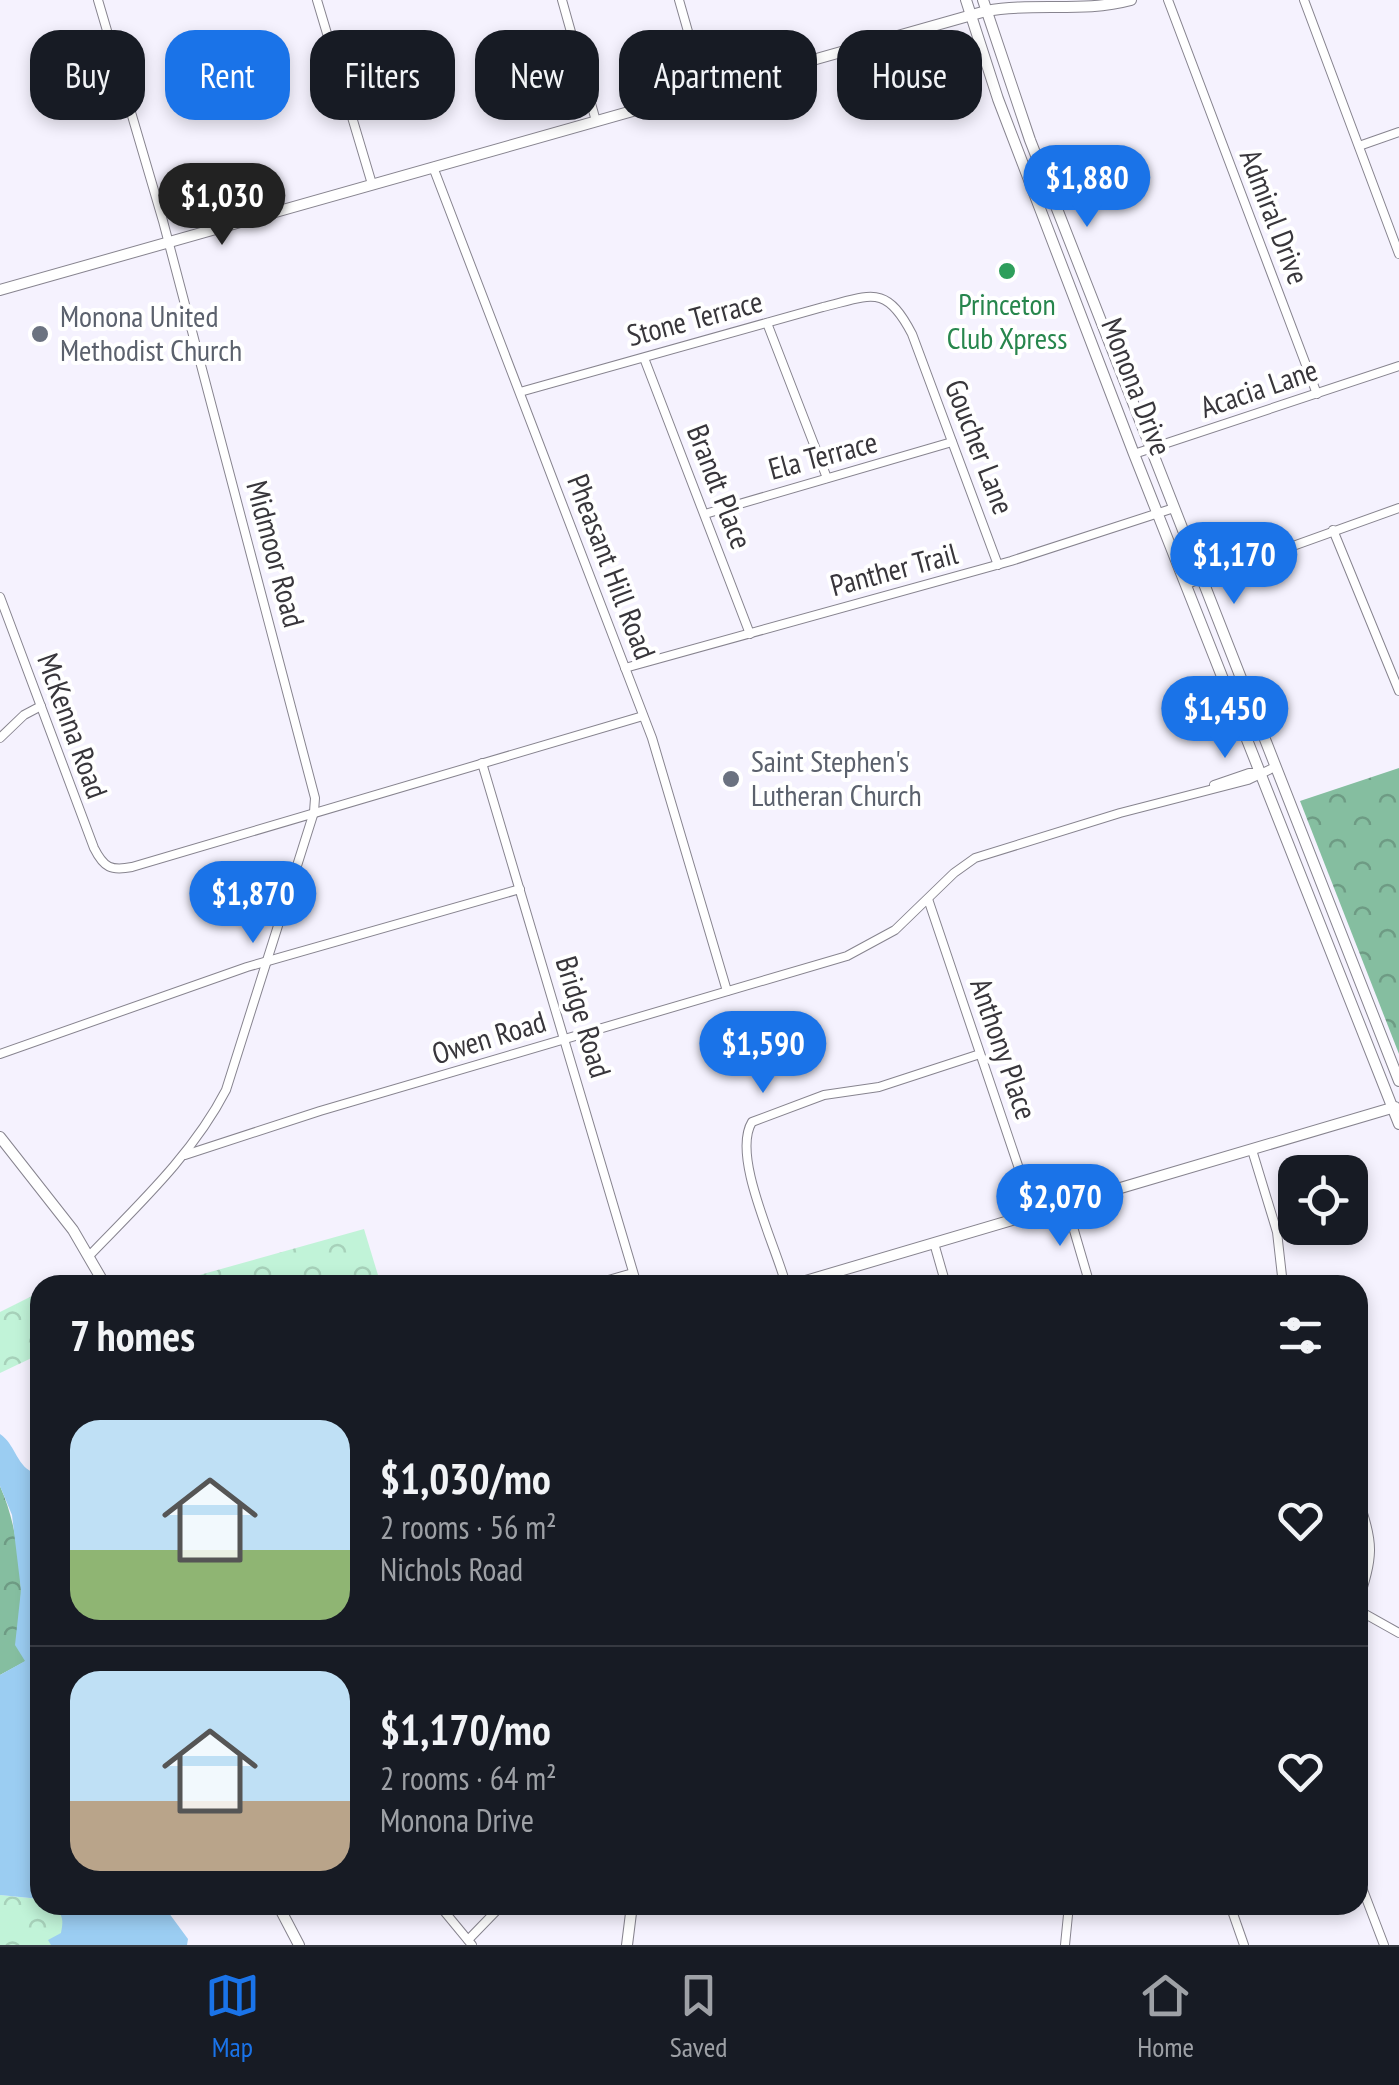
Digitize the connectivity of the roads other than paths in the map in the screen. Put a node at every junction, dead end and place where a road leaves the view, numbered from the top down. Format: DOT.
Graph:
graph roads {
  1 [pos="98,0"];
  2 [pos="317,0"];
  3 [pos="562,0"];
  4 [pos="679,0"];
  5 [pos="966,0"];
  6 [pos="1131,0"];
  7 [pos="1168,0"];
  8 [pos="1304,0"];
  9 [pos="984,6"];
  10 [pos="971,16"];
  11 [pos="688,30"];
  12 [pos="817,59"];
  13 [pos="619,115"];
  14 [pos="596,121"];
  15 [pos="1399,132"];
  16 [pos="1359,146"];
  17 [pos="433,166"];
  18 [pos="372,184"];
  19 [pos="168,241"];
  20 [pos="1399,254"];
  21 [pos="0,290"];
  22 [pos="884,298"];
  23 [pos="767,323"];
  24 [pos="644,358"];
  25 [pos="1399,366"];
  26 [pos="520,392"];
  27 [pos="1316,394"];
  28 [pos="952,442"];
  29 [pos="1152,448"];
  30 [pos="1134,454"];
  31 [pos="827,478"];
  32 [pos="1174,508"];
  33 [pos="1399,508"];
  34 [pos="705,514"];
  35 [pos="1158,514"];
  36 [pos="1333,530"];
  37 [pos="998,565"];
  38 [pos="1202,579"];
  39 [pos="1187,584"];
  40 [pos="0,597"];
  41 [pos="750,634"];
  42 [pos="625,668"];
  43 [pos="1399,692"];
  44 [pos="41,706"];
  45 [pos="644,716"];
  46 [pos="0,738"];
  47 [pos="482,763"];
  48 [pos="1275,767"];
  49 [pos="1260,773"];
  50 [pos="314,812"];
  51 [pos="520,888"];
  52 [pos="928,899"];
  53 [pos="266,962"];
  54 [pos="726,991"];
  55 [pos="563,1039"];
  56 [pos="0,1054"];
  57 [pos="980,1054"];
  58 [pos="1399,1081"];
  59 [pos="1396,1107"];
  60 [pos="213,1116"];
  61 [pos="1399,1124"];
  62 [pos="0,1136"];
  63 [pos="210,1146"];
  64 [pos="1252,1150"];
  65 [pos="180,1157"];
  66 [pos="1066,1203"];
  67 [pos="1034,1213"];
  68 [pos="934,1242"];
  69 [pos="89,1256"];
  70 [pos="633,1273"];
  71 [pos="100,1275"];
  72 [pos="626,1275"];
  73 [pos="786,1275"];
  74 [pos="823,1275"];
  75 [pos="943,1275"];
  76 [pos="1087,1275"];
  77 [pos="1283,1275"];
  78 [pos="1368,1531"];
  79 [pos="1368,1570"];
  80 [pos="1368,1613"];
  81 [pos="1399,1632"];
  82 [pos="1368,1903"];
  83 [pos="283,1915"];
  84 [pos="448,1915"];
  85 [pos="494,1915"];
  86 [pos="630,1915"];
  87 [pos="1068,1915"];
  88 [pos="1234,1915"];
  89 [pos="470,1943"];
  90 [pos="299,1945"];
  91 [pos="626,1945"];
  92 [pos="1065,1945"];
  93 [pos="1244,1945"];
  94 [pos="1384,1945"];
  1 -- 19 [label="street, Midmoor Road"];
  2 -- 18 [label="street"];
  3 -- 14 [label="street"];
  4 -- 11 [label="street"];
  5 -- 10 [label="street, Monona Drive"];
  6 -- 9 [label="street"];
  7 -- 27 [label="street, Admiral Drive"];
  8 -- 16 [label="street"];
  9 -- 10 [label="street"];
  9 -- 29 [label="street, Monona Drive"];
  10 -- 12 [label="street"];
  10 -- 30 [label="street, Monona Drive"];
  13 -- 14 [label="street"];
  14 -- 17 [label="street"];
  15 -- 16 [label="street"];
  16 -- 20 [label="street"];
  17 -- 18 [label="street"];
  17 -- 26 [label="street, Pheasant Hill Road"];
  18 -- 19 [label="street"];
  19 -- 21 [label="street"];
  19 -- 50 [label="street, Midmoor Road"];
  22 -- 23 [label="street, Stone Terrace"];
  22 -- 28 [label="street, Goucher Lane"];
  23 -- 24 [label="street, Stone Terrace"];
  23 -- 31 [label="street"];
  24 -- 26 [label="street, Stone Terrace"];
  24 -- 34 [label="street, Brandt Place"];
  25 -- 27 [label="street, Acacia Lane"];
  26 -- 42 [label="street, Pheasant Hill Road"];
  27 -- 29 [label="street, Acacia Lane"];
  28 -- 31 [label="street, Ela Terrace"];
  28 -- 37 [label="street, Goucher Lane"];
  29 -- 30 [label="street, Acacia Lane"];
  29 -- 32 [label="street, Monona Drive"];
  30 -- 35 [label="street, Monona Drive"];
  31 -- 34 [label="street, Ela Terrace"];
  32 -- 35 [label="street, Panther Trail"];
  32 -- 38 [label="street, Monona Drive"];
  33 -- 36 [label="street"];
  34 -- 41 [label="street, Brandt Place"];
  35 -- 37 [label="street, Panther Trail"];
  35 -- 39 [label="street, Monona Drive"];
  36 -- 38 [label="street"];
  36 -- 43 [label="street"];
  37 -- 41 [label="street, Panther Trail"];
  38 -- 39 [label="street"];
  38 -- 48 [label="street, Monona Drive"];
  39 -- 49 [label="street, Monona Drive"];
  40 -- 44 [label="street, McKenna Road"];
  41 -- 42 [label="street, Panther Trail"];
  42 -- 45 [label="street, Pheasant Hill Road"];
  44 -- 46 [label="street"];
  44 -- 50 [label="street, McKenna Road"];
  45 -- 47 [label="street"];
  45 -- 54 [label="street, Pheasant Hill Road"];
  47 -- 50 [label="street"];
  47 -- 51 [label="street, Bridge Road"];
  48 -- 49 [label="street, Owen Road"];
  48 -- 58 [label="street, Monona Drive"];
  49 -- 52 [label="street, Owen Road"];
  49 -- 59 [label="street, Monona Drive"];
  50 -- 53 [label="street, Midmoor Road"];
  51 -- 53 [label="street"];
  51 -- 55 [label="street, Bridge Road"];
  52 -- 54 [label="street, Owen Road"];
  52 -- 57 [label="street, Anthony Place"];
  53 -- 56 [label="street"];
  53 -- 60 [label="street, Midmoor Road"];
  54 -- 55 [label="street, Owen Road"];
  55 -- 63 [label="street, Owen Road"];
  55 -- 70 [label="street, Bridge Road"];
  57 -- 67 [label="street, Anthony Place"];
  57 -- 73 [label="street"];
  59 -- 61 [label="street, Monona Drive"];
  59 -- 64 [label="street"];
  60 -- 63 [label="street, Midmoor Road"];
  60 -- 65 [label="street, Midmoor Road"];
  62 -- 69 [label="street"];
  63 -- 65 [label="street, Owen Road"];
  64 -- 66 [label="street"];
  64 -- 77 [label="street"];
  65 -- 69 [label="street, Owen Road"];
  66 -- 67 [label="street"];
  66 -- 76 [label="street"];
  67 -- 68 [label="street"];
  68 -- 74 [label="street"];
  68 -- 75 [label="street"];
  69 -- 71 [label="street"];
  70 -- 72 [label="street"];
  78 -- 79 [label="street"];
  80 -- 81 [label="street"];
  82 -- 94 [label="street"];
  83 -- 90 [label="street"];
  84 -- 89 [label="street"];
  85 -- 89 [label="street"];
  86 -- 91 [label="street"];
  87 -- 92 [label="street"];
  88 -- 93 [label="street"];
}
